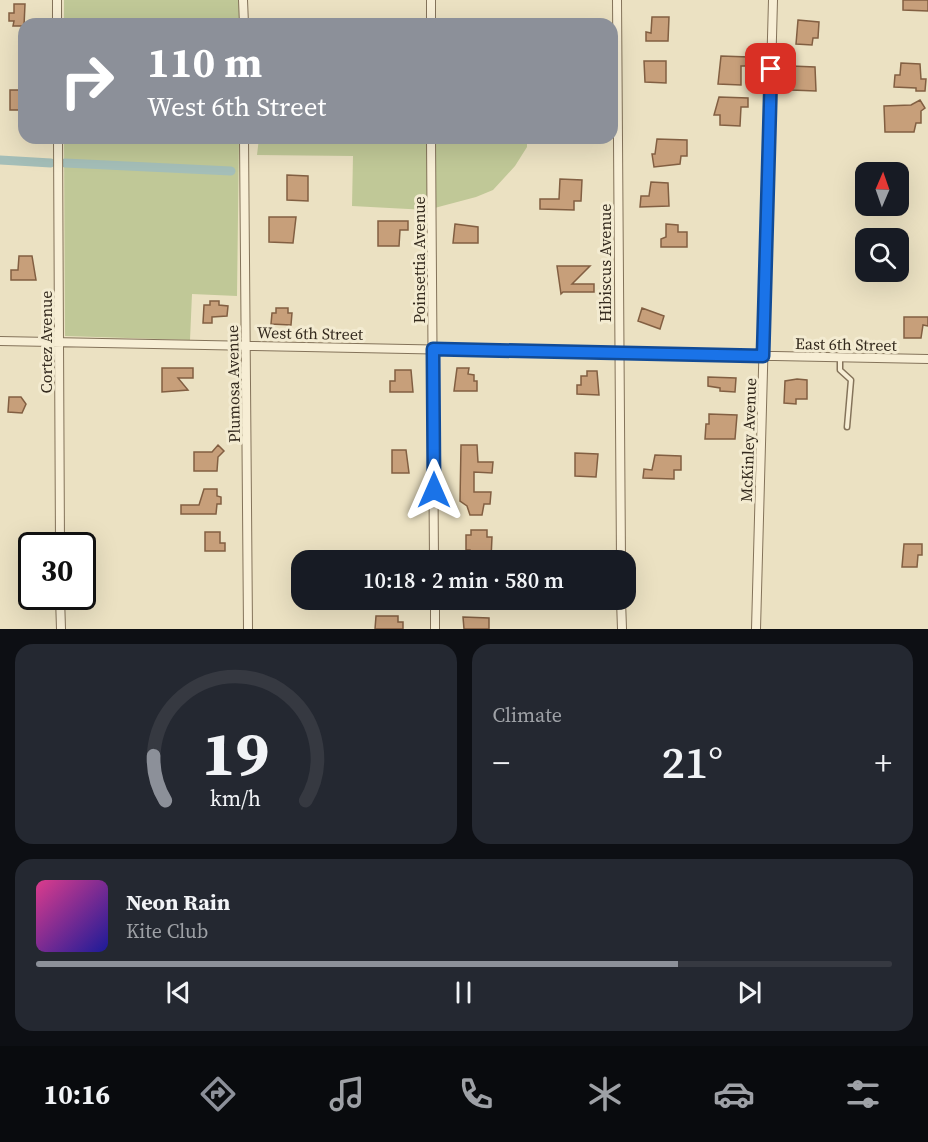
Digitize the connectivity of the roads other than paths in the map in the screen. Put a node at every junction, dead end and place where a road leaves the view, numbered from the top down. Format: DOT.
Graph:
graph roads {
  1 [pos="57,0"];
  2 [pos="243,0"];
  3 [pos="431,0"];
  4 [pos="617,0"];
  5 [pos="772,0"];
  6 [pos="57,18"];
  7 [pos="243,18"];
  8 [pos="431,18"];
  9 [pos="617,18"];
  10 [pos="58,144"];
  11 [pos="244,144"];
  12 [pos="431,144"];
  13 [pos="618,144"];
  14 [pos="0,341"];
  15 [pos="59,342"];
  16 [pos="246,345"];
  17 [pos="433,349"];
  18 [pos="619,352"];
  19 [pos="763,356"];
  20 [pos="840,357"];
  21 [pos="928,359"];
  22 [pos="847,427"];
  23 [pos="60,532"];
  24 [pos="434,550"];
  25 [pos="621,550"];
  26 [pos="60,610"];
  27 [pos="435,610"];
  28 [pos="621,610"];
  29 [pos="61,629"];
  30 [pos="248,629"];
  31 [pos="435,629"];
  32 [pos="622,629"];
  33 [pos="756,629"];
  1 -- 6 [label="street"];
  2 -- 7 [label="street"];
  3 -- 8 [label="street"];
  4 -- 9 [label="street, Hibiscus Avenue"];
  5 -- 19 [label="street, McKinley Avenue"];
  10 -- 15 [label="street, Cortez Avenue"];
  11 -- 16 [label="street, Plumosa Avenue"];
  12 -- 17 [label="street, Poinsettia Avenue"];
  13 -- 18 [label="street, Hibiscus Avenue"];
  14 -- 15 [label="street, West 6th Street"];
  15 -- 16 [label="street, West 6th Street"];
  15 -- 23 [label="street, Cortez Avenue"];
  16 -- 17 [label="street, West 6th Street"];
  16 -- 30 [label="street, Plumosa Avenue"];
  17 -- 18 [label="street, West 6th Street"];
  17 -- 24 [label="street, Poinsettia Avenue"];
  18 -- 19 [label="street, East 6th Street"];
  18 -- 25 [label="street, Hibiscus Avenue"];
  19 -- 20 [label="street, East 6th Street"];
  19 -- 33 [label="street, McKinley Avenue"];
  20 -- 21 [label="street, East 6th Street"];
  20 -- 22 [label="lane"];
  26 -- 29 [label="street"];
  27 -- 31 [label="street"];
  28 -- 32 [label="street"];
}
